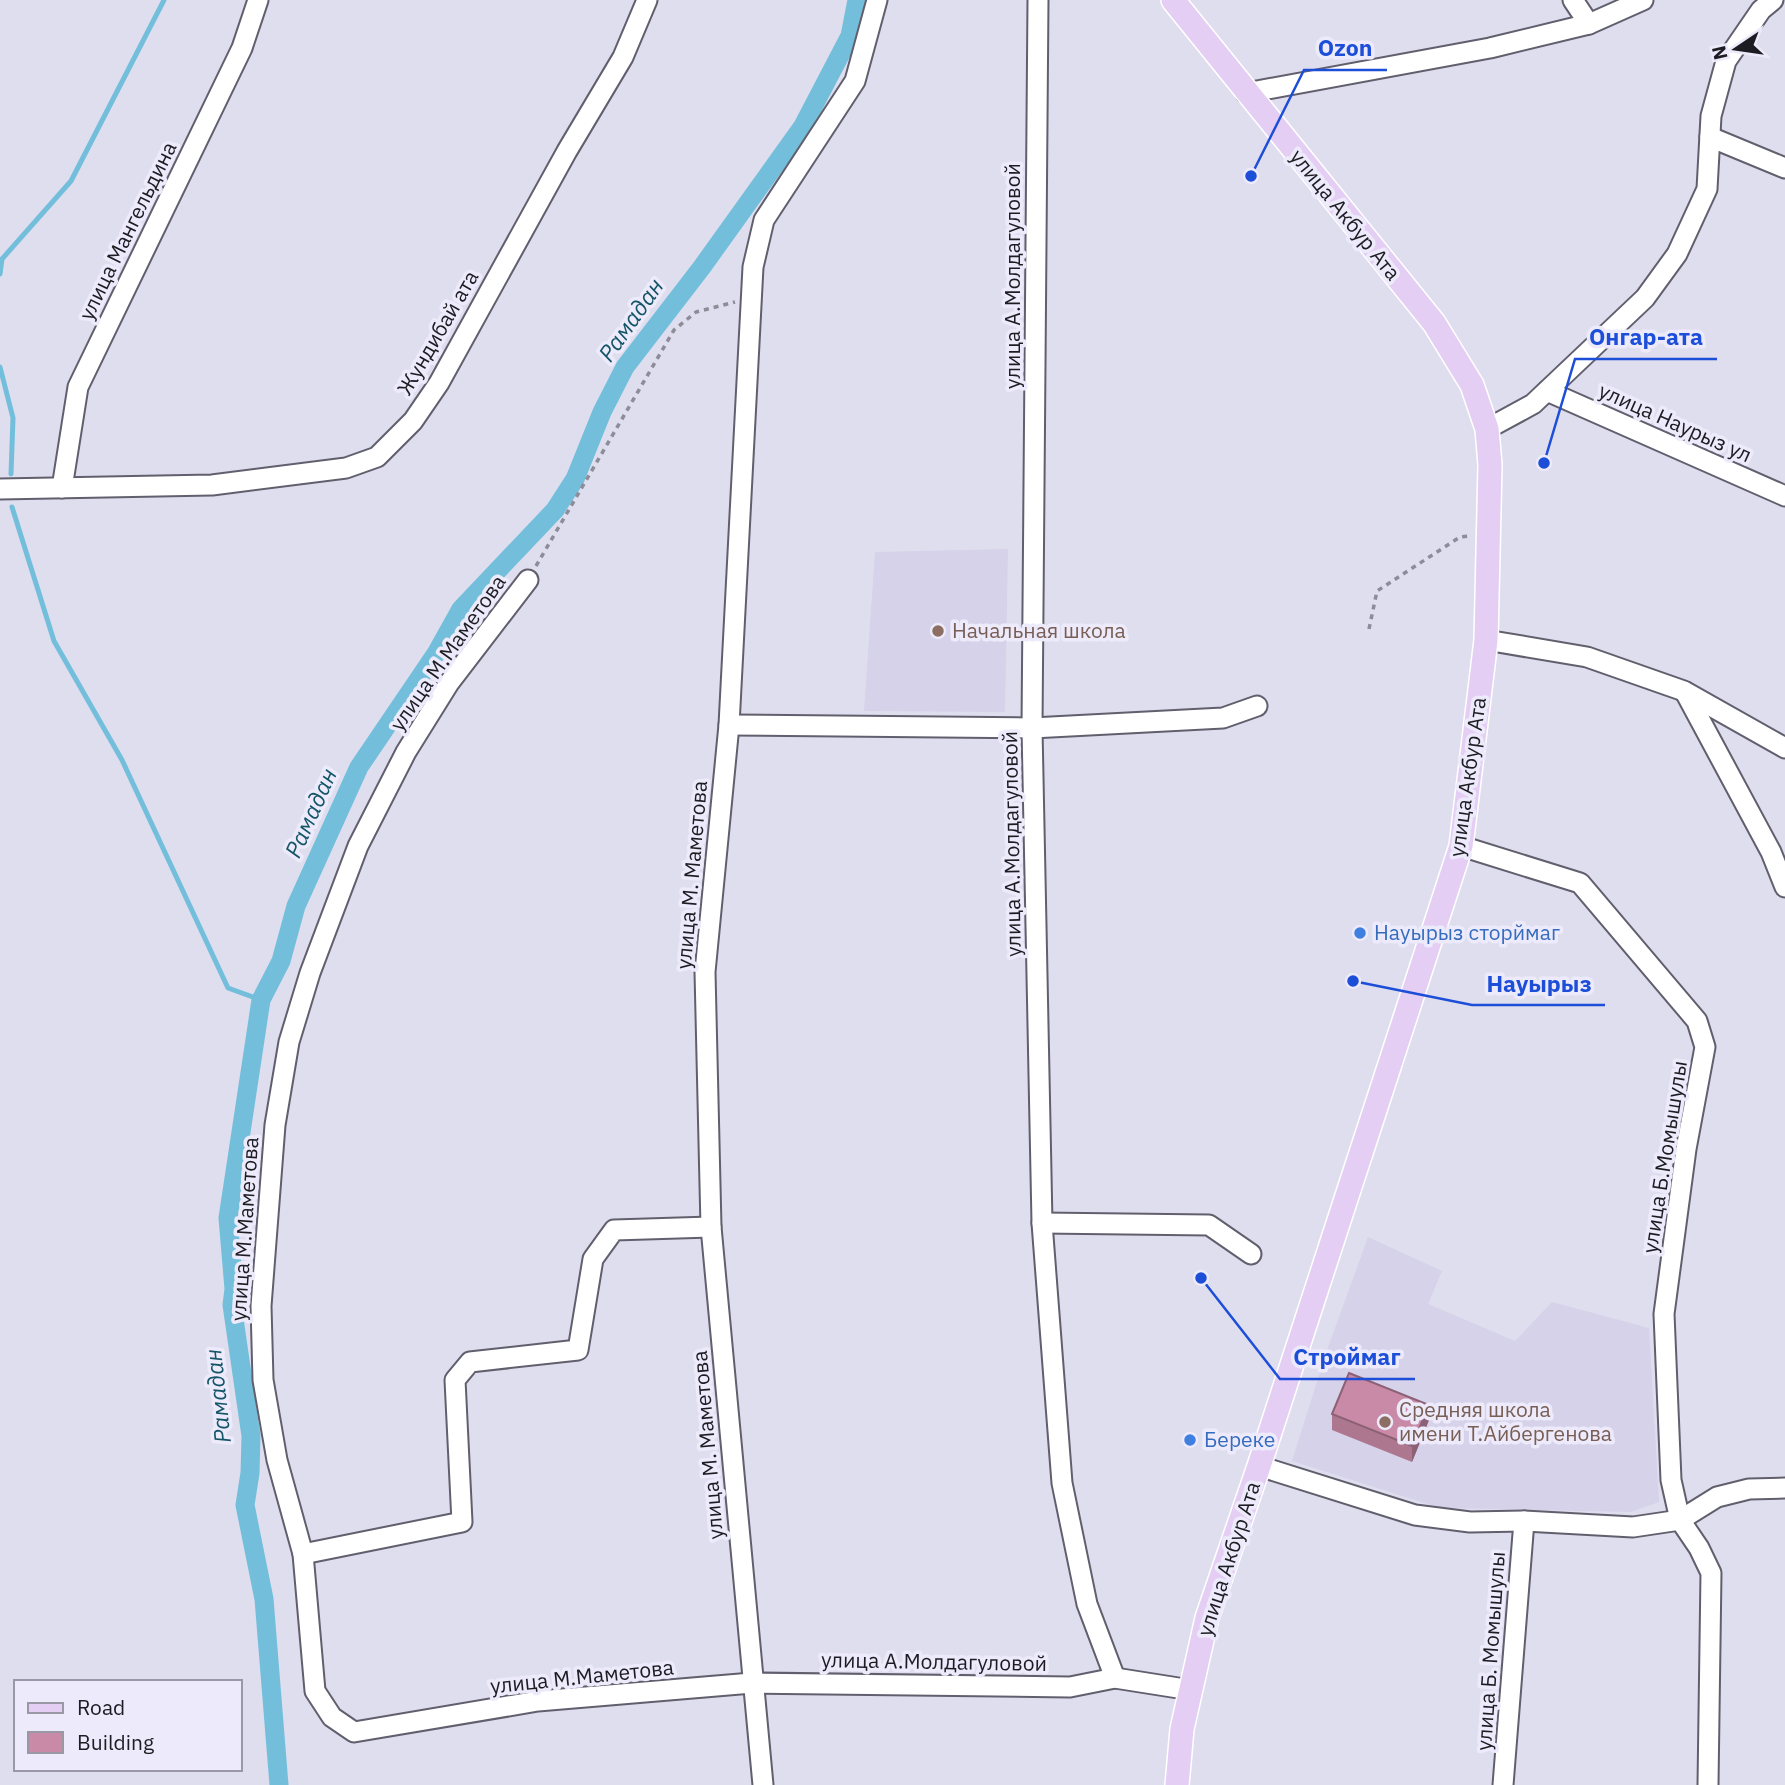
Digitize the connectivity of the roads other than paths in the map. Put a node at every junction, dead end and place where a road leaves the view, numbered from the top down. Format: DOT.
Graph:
graph roads {
  1 [pos="258,0"];
  2 [pos="647,0"];
  3 [pos="877,0"];
  4 [pos="1038,0"];
  5 [pos="1173,0"];
  6 [pos="1573,0"];
  7 [pos="1643,0"];
  8 [pos="1773,0"];
  9 [pos="1589,24"];
  10 [pos="1246,93"];
  11 [pos="1710,137"];
  12 [pos="1785,168"];
  13 [pos="1547,391"];
  14 [pos="1487,429"];
  15 [pos="62,488"];
  16 [pos="0,489"];
  17 [pos="1785,496"];
  18 [pos="528,580"];
  19 [pos="1486,640"];
  20 [pos="1684,691"];
  21 [pos="1257,706"];
  22 [pos="729,725"];
  23 [pos="1032,728"];
  24 [pos="1785,748"];
  25 [pos="1461,846"];
  26 [pos="1785,887"];
  27 [pos="1042,1223"];
  28 [pos="711,1227"];
  29 [pos="1251,1254"];
  30 [pos="1259,1466"];
  31 [pos="1785,1488"];
  32 [pos="1680,1520"];
  33 [pos="1524,1521"];
  34 [pos="303,1553"];
  35 [pos="1115,1678"];
  36 [pos="752,1683"];
  37 [pos="1191,1690"];
  38 [pos="763,1785"];
  39 [pos="1177,1785"];
  40 [pos="1503,1785"];
  41 [pos="1708,1785"];
  1 -- 15 [label="street, улица Мангельдина"];
  2 -- 15 [label="street, Жундибай ата"];
  3 -- 22 [label="street, улица М. Маметова"];
  4 -- 23 [label="street, улица А.Молдагуловой"];
  5 -- 10 [label="main road, улица Акбур Ата"];
  6 -- 9 [label="street"];
  7 -- 9 [label="street"];
  8 -- 11 [label="street"];
  9 -- 10 [label="street"];
  10 -- 14 [label="main road, улица Акбур Ата"];
  11 -- 12 [label="street"];
  11 -- 13 [label="street"];
  13 -- 14 [label="street"];
  13 -- 17 [label="street, улица Наурыз ул"];
  14 -- 19 [label="main road, улица Акбур Ата"];
  15 -- 16 [label="street, Жундибай ата"];
  18 -- 34 [label="street, улица М.Маметова"];
  19 -- 20 [label="street"];
  19 -- 25 [label="main road, улица Акбур Ата"];
  20 -- 24 [label="street"];
  20 -- 26 [label="street"];
  21 -- 23 [label="street"];
  22 -- 23 [label="street"];
  22 -- 28 [label="street, улица М. Маметова"];
  23 -- 27 [label="street, улица А.Молдагуловой"];
  25 -- 30 [label="main road, улица Акбур Ата"];
  25 -- 32 [label="street, улица Б.Момышулы"];
  27 -- 29 [label="street"];
  27 -- 35 [label="street, улица А.Молдагуловой"];
  28 -- 34 [label="street"];
  28 -- 36 [label="street, улица М. Маметова"];
  30 -- 33 [label="street"];
  30 -- 37 [label="main road, улица Акбур Ата"];
  31 -- 32 [label="street"];
  32 -- 33 [label="street"];
  32 -- 41 [label="street, улица Б.Момышулы"];
  33 -- 40 [label="street, улица Б. Момышулы"];
  34 -- 36 [label="street, улица М.Маметова"];
  35 -- 36 [label="street, улица А.Молдагуловой"];
  35 -- 37 [label="street, улица А.Молдагуловой"];
  36 -- 38 [label="street, улица М. Маметова"];
  37 -- 39 [label="main road, улица Акбур Ата"];
}
